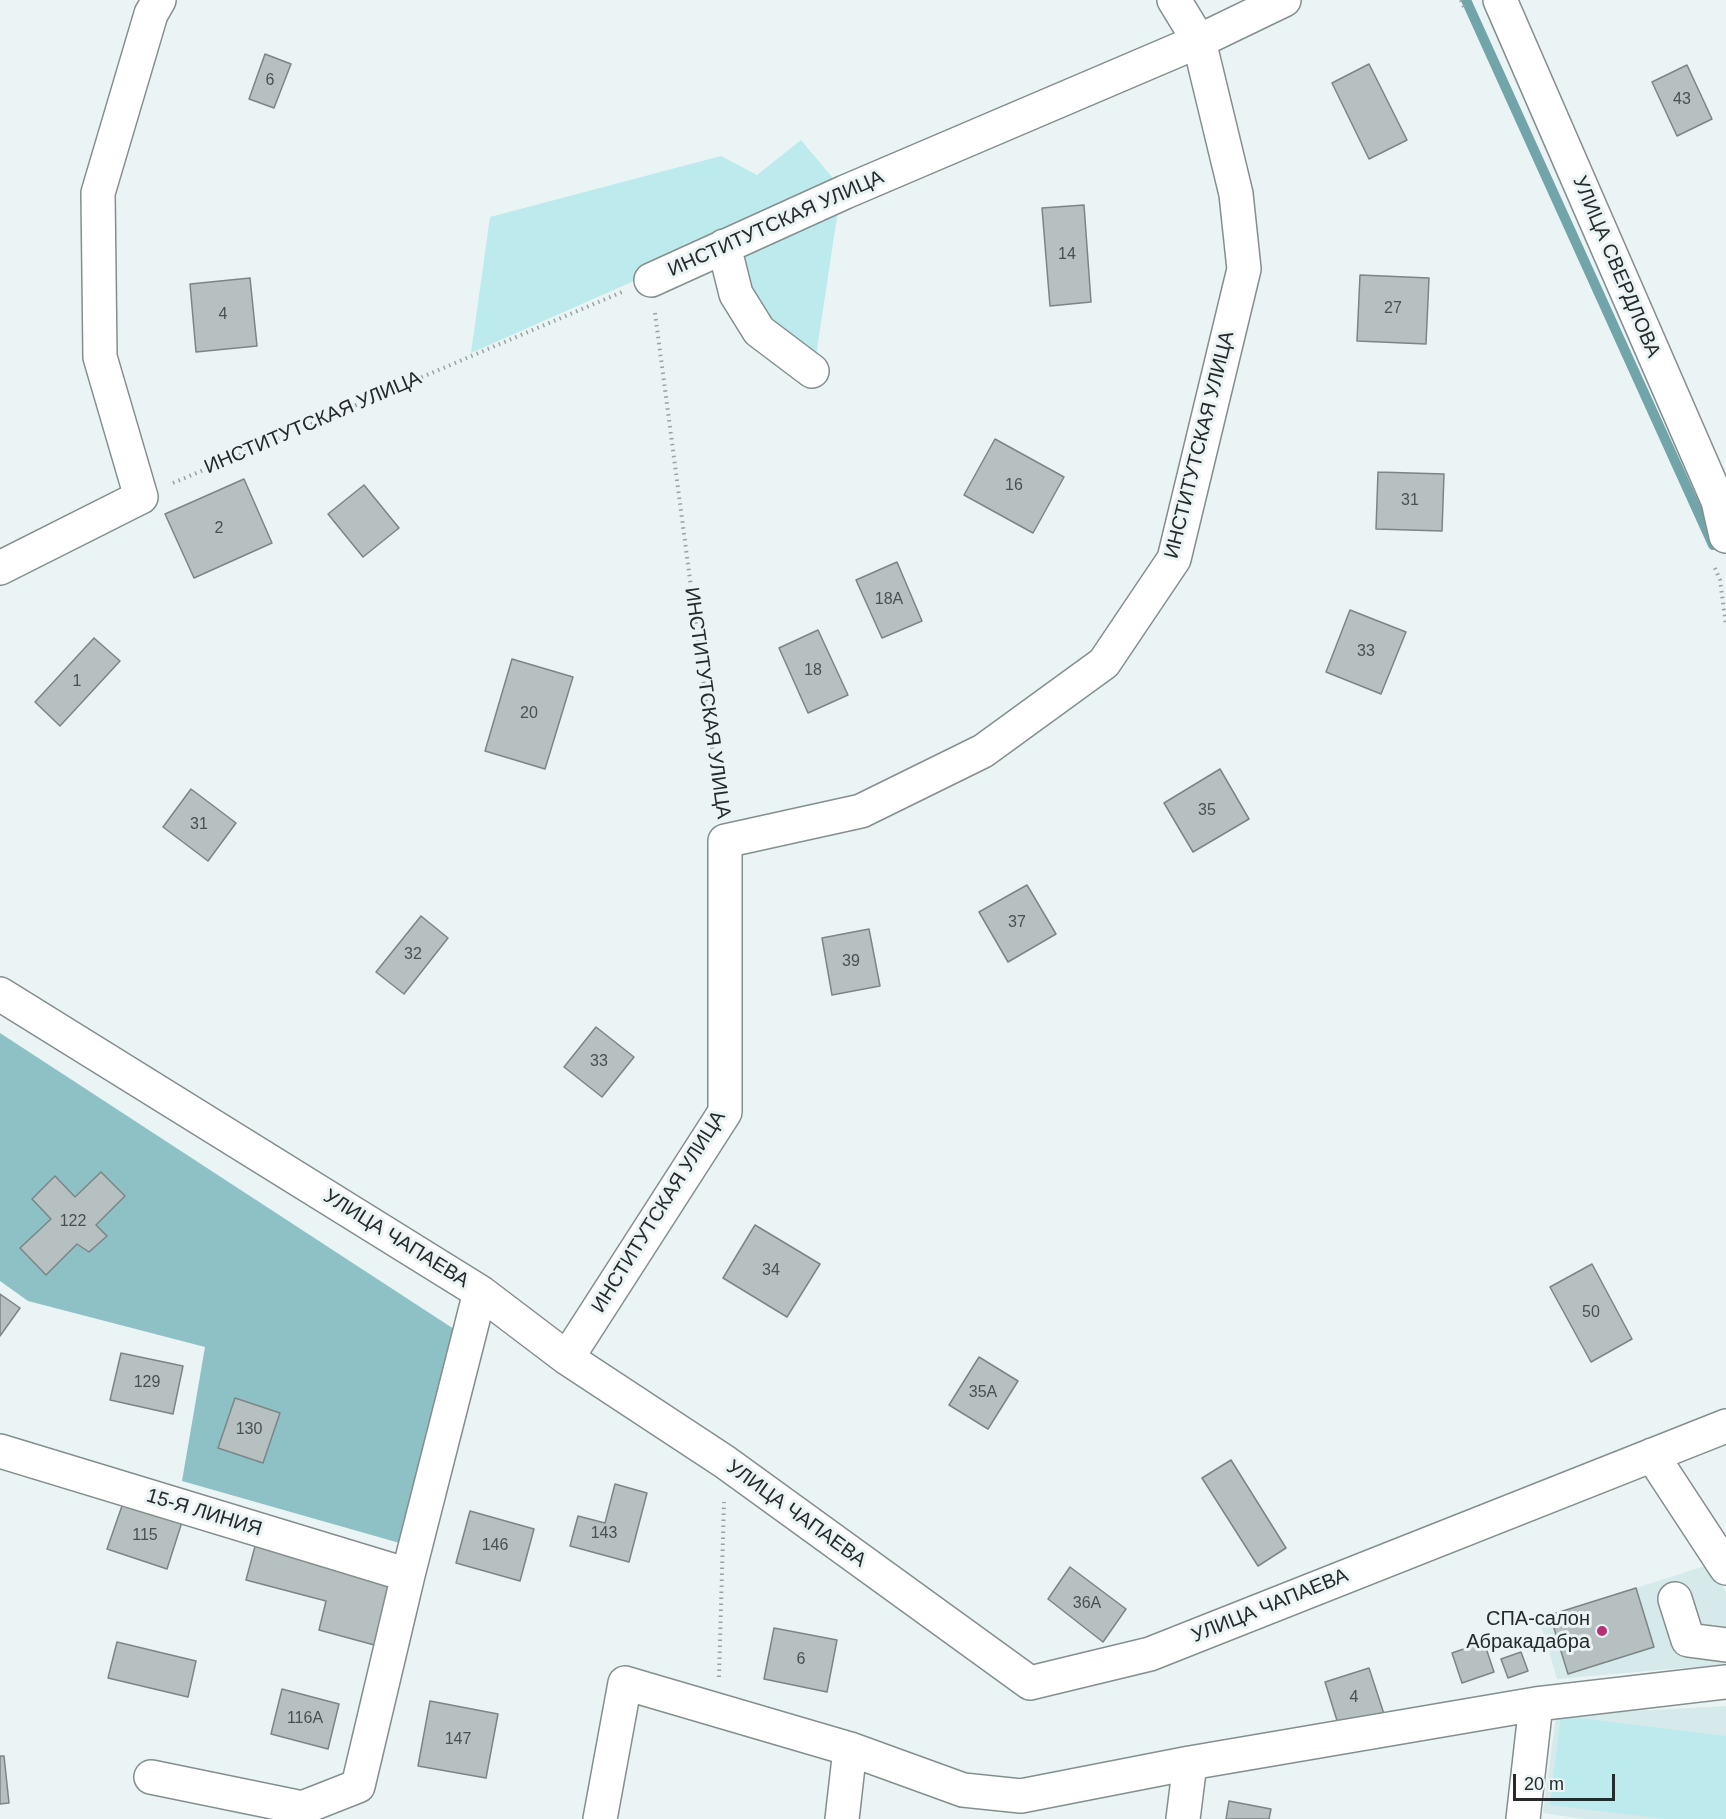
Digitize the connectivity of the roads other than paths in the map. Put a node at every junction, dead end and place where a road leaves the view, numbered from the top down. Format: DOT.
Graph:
graph roads {
  1 [pos="159,0"];
  2 [pos="1174,0"];
  3 [pos="1284,0"];
  4 [pos="1500,0"];
  5 [pos="1199,41"];
  6 [pos="724,246"];
  7 [pos="651,280"];
  8 [pos="812,371"];
  9 [pos="1726,536"];
  10 [pos="0,568"];
  11 [pos="0,994"];
  12 [pos="480,1292"];
  13 [pos="567,1358"];
  14 [pos="1726,1426"];
  15 [pos="0,1451"];
  16 [pos="1652,1455"];
  17 [pos="1726,1568"];
  18 [pos="408,1575"];
  19 [pos="1675,1599"];
  20 [pos="1726,1645"];
  21 [pos="1726,1682"];
  22 [pos="1536,1704"];
  23 [pos="850,1749"];
  24 [pos="1190,1763"];
  25 [pos="151,1777"];
  26 [pos="600,1819"];
  27 [pos="842,1819"];
  28 [pos="1183,1819"];
  29 [pos="1523,1819"];
  1 -- 10 [label="street"];
  2 -- 5 [label="street, ИНСТИТУТСКАЯ УЛИЦА"];
  3 -- 5 [label="street, ИНСТИТУТСКАЯ УЛИЦА"];
  4 -- 9 [label="street, УЛИЦА СВЕРДЛОВА"];
  5 -- 6 [label="street, ИНСТИТУТСКАЯ УЛИЦА"];
  5 -- 13 [label="street, ИНСТИТУТСКАЯ УЛИЦА"];
  6 -- 7 [label="street, ИНСТИТУТСКАЯ УЛИЦА"];
  6 -- 8 [label="street"];
  11 -- 12 [label="street, УЛИЦА ЧАПАЕВА"];
  12 -- 13 [label="street, УЛИЦА ЧАПАЕВА"];
  12 -- 18 [label="street"];
  13 -- 16 [label="street, УЛИЦА ЧАПАЕВА"];
  14 -- 16 [label="street"];
  15 -- 18 [label="street, 15-Я ЛИНИЯ"];
  16 -- 17 [label="street"];
  18 -- 25 [label="street"];
  19 -- 20 [label="street"];
  21 -- 22 [label="street"];
  22 -- 24 [label="street"];
  22 -- 29 [label="street"];
  23 -- 24 [label="street"];
  23 -- 26 [label="street"];
  23 -- 27 [label="street"];
  24 -- 28 [label="street"];
}
